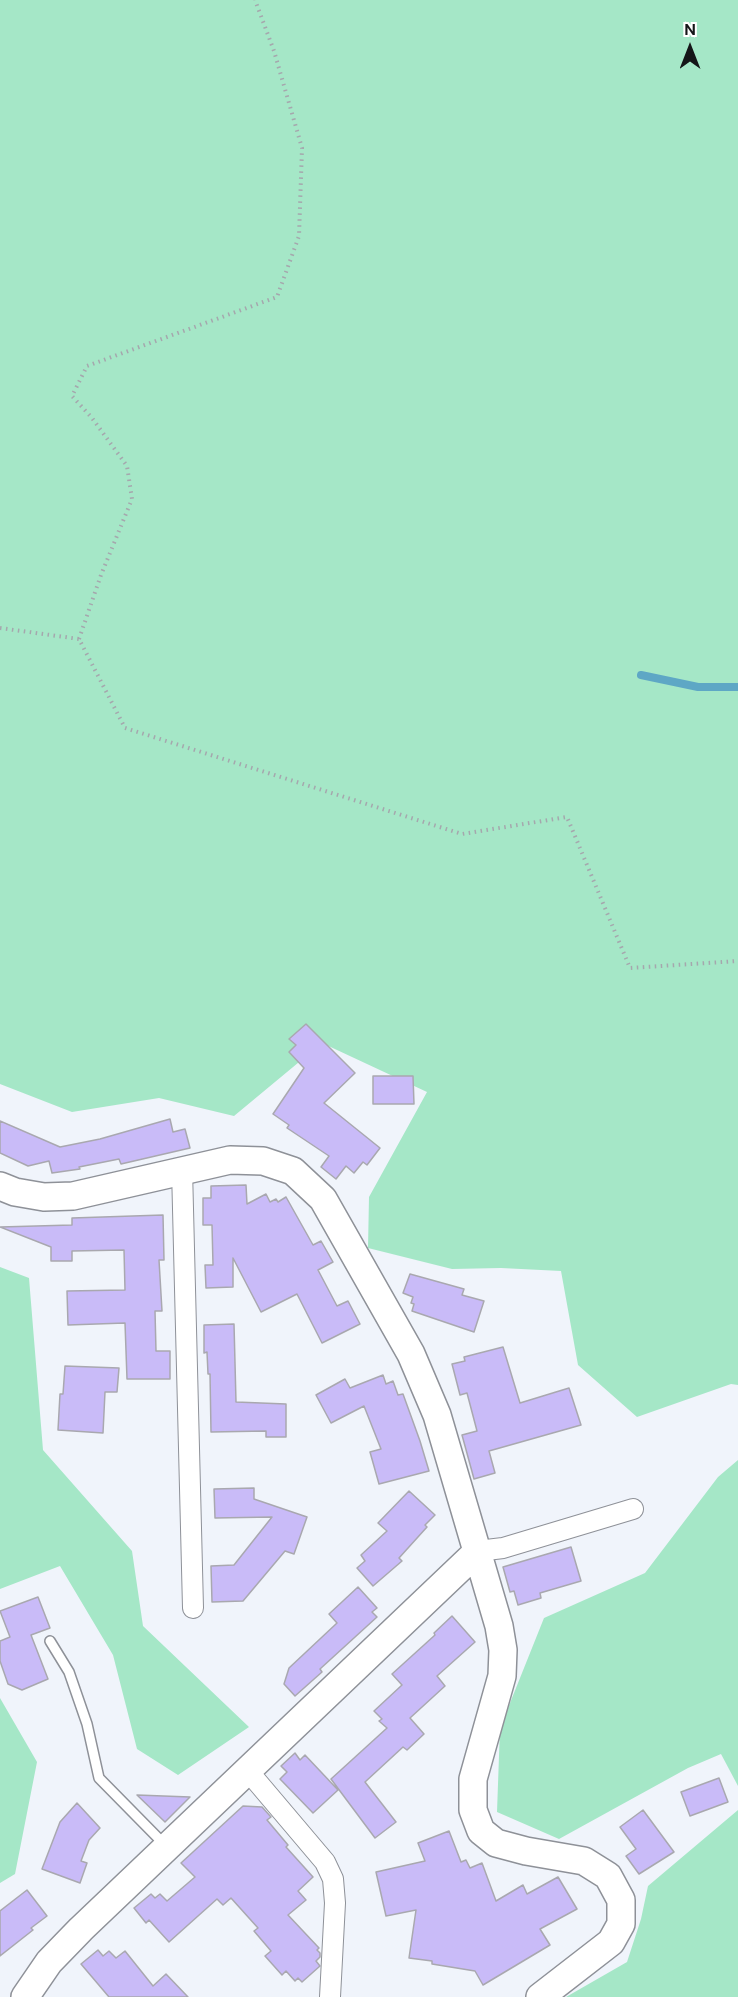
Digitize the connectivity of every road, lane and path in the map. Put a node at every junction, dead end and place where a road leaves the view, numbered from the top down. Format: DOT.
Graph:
graph roads {
  1 [pos="255,0"];
  2 [pos="0,628"];
  3 [pos="79,639"];
  4 [pos="738,961"];
  5 [pos="182,1170"];
  6 [pos="0,1186"];
  7 [pos="633,1509"];
  8 [pos="478,1551"];
  9 [pos="194,1608"];
  10 [pos="50,1641"];
  11 [pos="248,1771"];
  12 [pos="168,1847"];
  13 [pos="25,1997"];
  14 [pos="330,1997"];
  15 [pos="540,1997"];
  1 -- 3 [label="path"];
  2 -- 3 [label="path"];
  3 -- 4 [label="path"];
  5 -- 6 [label="street"];
  5 -- 8 [label="street"];
  5 -- 9 [label="street"];
  7 -- 8 [label="street"];
  8 -- 11 [label="street"];
  8 -- 15 [label="street"];
  10 -- 12 [label="lane"];
  11 -- 12 [label="street"];
  11 -- 14 [label="street"];
  12 -- 13 [label="street"];
}
